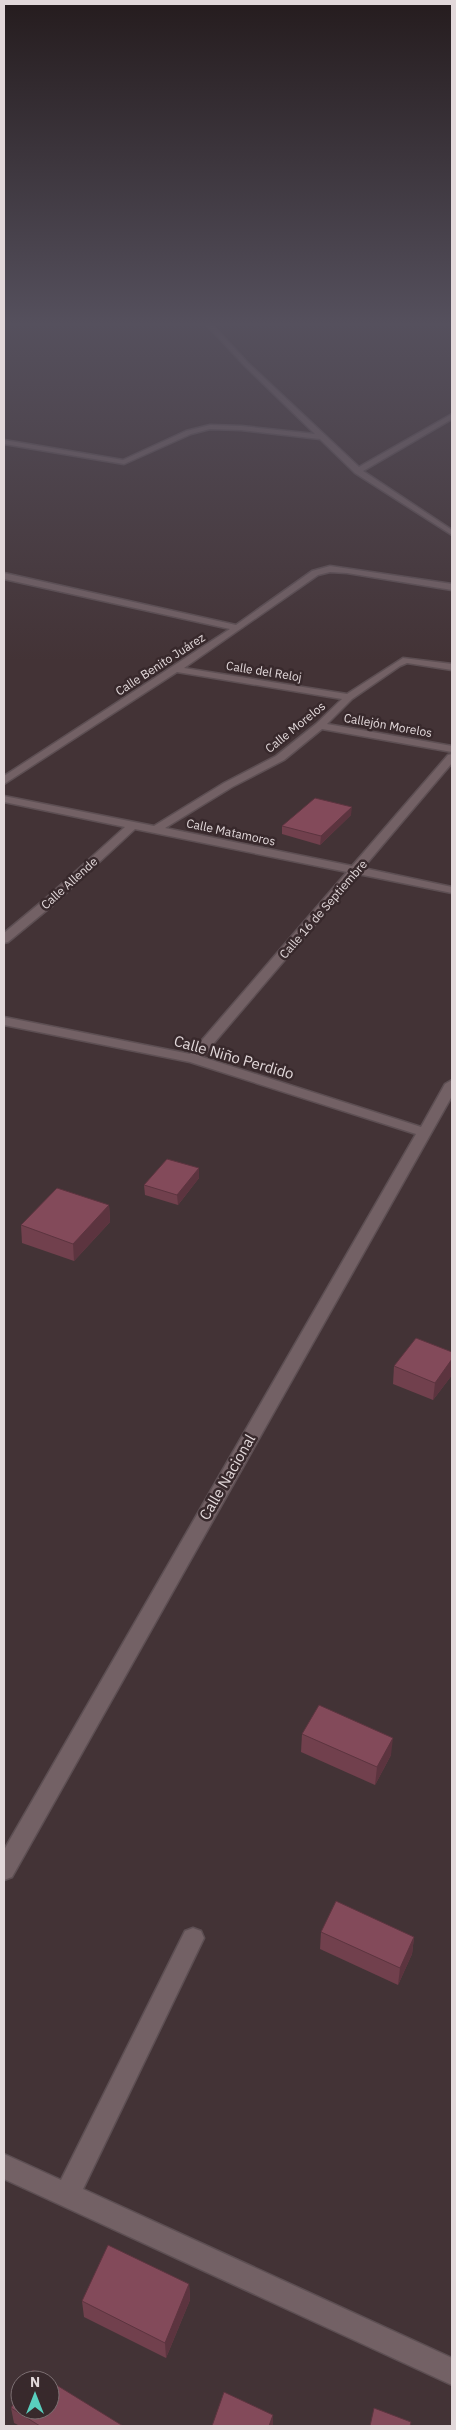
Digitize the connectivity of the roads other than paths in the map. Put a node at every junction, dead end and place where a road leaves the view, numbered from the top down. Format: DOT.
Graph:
graph roads {
  1 [pos="188,434"];
  2 [pos="292,434"];
  3 [pos="319,434"];
  4 [pos="421,434"];
  5 [pos="322,437"];
  6 [pos="4,442"];
  7 [pos="358,471"];
  8 [pos="452,533"];
  9 [pos="4,576"];
  10 [pos="452,587"];
  11 [pos="238,628"];
  12 [pos="452,667"];
  13 [pos="175,669"];
  14 [pos="349,697"];
  15 [pos="320,726"];
  16 [pos="452,749"];
  17 [pos="452,757"];
  18 [pos="4,781"];
  19 [pos="4,799"];
  20 [pos="132,825"];
  21 [pos="155,830"];
  22 [pos="356,872"];
  23 [pos="452,890"];
  24 [pos="4,939"];
  25 [pos="4,1021"];
  26 [pos="193,1059"];
  27 [pos="452,1084"];
  28 [pos="423,1132"];
  29 [pos="4,1870"];
  30 [pos="193,1938"];
  31 [pos="4,2166"];
  32 [pos="67,2195"];
  33 [pos="452,2372"];
  1 -- 6 [label="street"];
  2 -- 5 [label="street"];
  3 -- 5 [label="street"];
  4 -- 7 [label="street"];
  5 -- 7 [label="street"];
  7 -- 8 [label="street"];
  9 -- 11 [label="street"];
  10 -- 11 [label="street, Calle Benito Juárez"];
  11 -- 13 [label="street, Calle Benito Juárez"];
  12 -- 14 [label="street, Calle Morelos"];
  13 -- 14 [label="street, Calle del Reloj"];
  13 -- 18 [label="street, Calle Benito Juárez"];
  14 -- 15 [label="street, Calle Morelos"];
  15 -- 16 [label="street, Callejón Morelos"];
  15 -- 21 [label="street, Calle Morelos"];
  17 -- 22 [label="street, Calle 16 de Septiembre"];
  19 -- 20 [label="street, Calle Matamoros"];
  20 -- 21 [label="street, Calle Matamoros"];
  20 -- 24 [label="street, Calle Allende"];
  21 -- 22 [label="street, Calle Matamoros"];
  22 -- 23 [label="street, Calle Matamoros"];
  22 -- 26 [label="street, Calle 16 de Septiembre"];
  25 -- 26 [label="street, Calle Niño Perdido"];
  26 -- 28 [label="street, Calle Niño Perdido"];
  27 -- 28 [label="street, Calle Nacional"];
  28 -- 29 [label="street, Calle Nacional"];
  30 -- 32 [label="street"];
  31 -- 32 [label="street"];
  32 -- 33 [label="street"];
}
